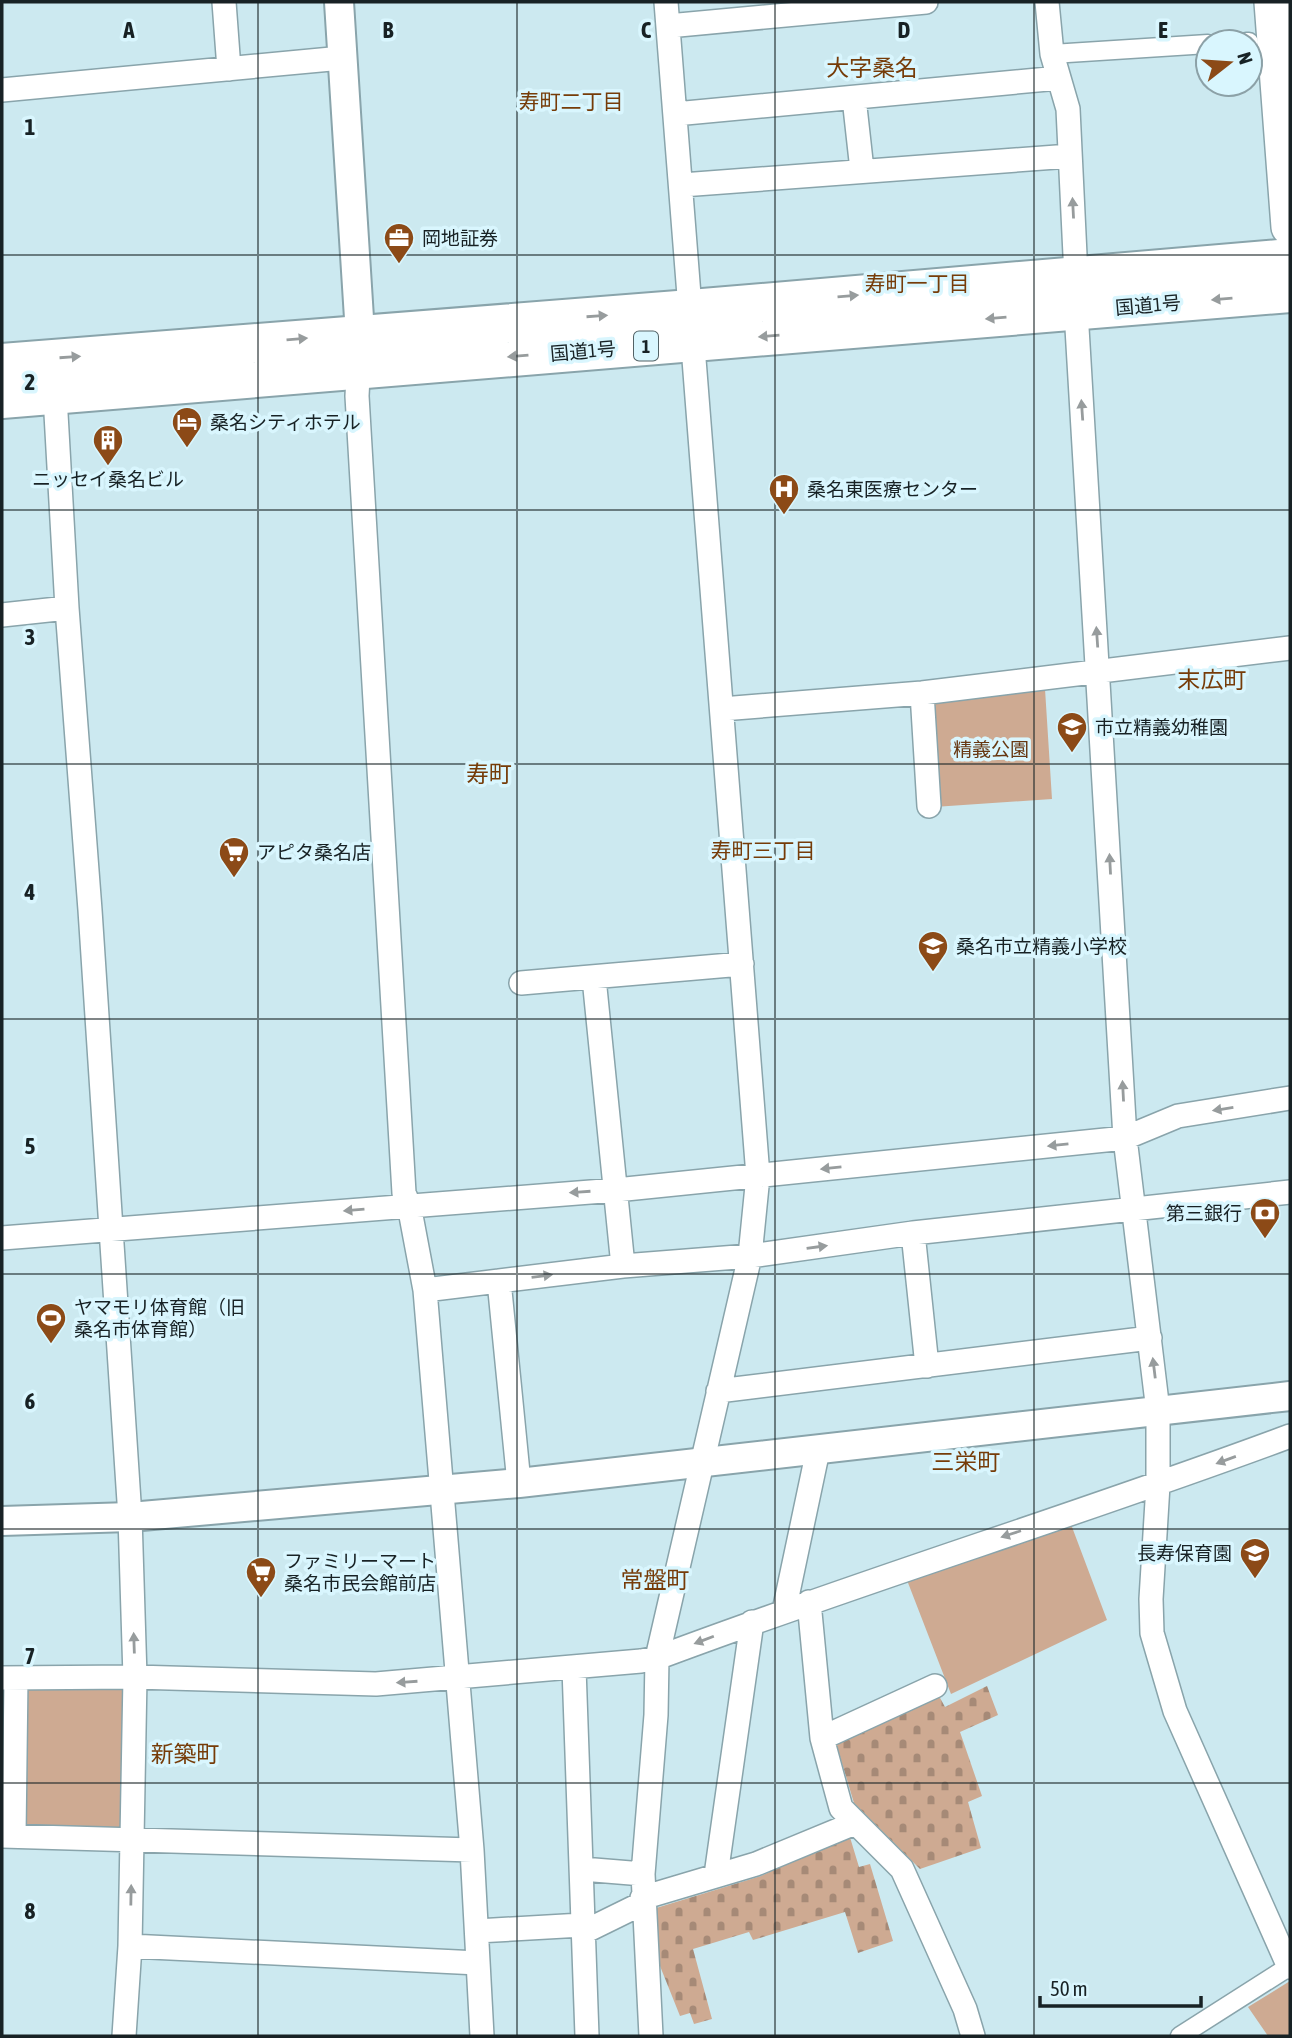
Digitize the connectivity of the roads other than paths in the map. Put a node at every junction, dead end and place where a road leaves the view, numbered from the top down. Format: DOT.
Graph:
graph roads {
  1 [pos="225,2"];
  2 [pos="339,2"];
  3 [pos="666,2"];
  4 [pos="926,2"];
  5 [pos="1047,2"];
  6 [pos="1273,2"];
  7 [pos="668,26"];
  8 [pos="1194,45"];
  9 [pos="1052,54"];
  10 [pos="342,58"];
  11 [pos="229,69"];
  12 [pos="1059,78"];
  13 [pos="2,90"];
  14 [pos="854,98"];
  15 [pos="675,114"];
  16 [pos="1070,156"];
  17 [pos="862,170"];
  18 [pos="682,185"];
  19 [pos="1290,227"];
  20 [pos="1290,258"];
  21 [pos="1290,293"];
  22 [pos="1076,294"];
  23 [pos="692,326"];
  24 [pos="359,352"];
  25 [pos="2,363"];
  26 [pos="55,396"];
  27 [pos="2,399"];
  28 [pos="66,608"];
  29 [pos="2,615"];
  30 [pos="1290,648"];
  31 [pos="1099,672"];
  32 [pos="922,693"];
  33 [pos="722,709"];
  34 [pos="929,806"];
  35 [pos="742,964"];
  36 [pos="594,978"];
  37 [pos="521,982"];
  38 [pos="1290,1098"];
  39 [pos="1125,1138"];
  40 [pos="758,1176"];
  41 [pos="616,1190"];
  42 [pos="1290,1192"];
  43 [pos="409,1205"];
  44 [pos="1135,1207"];
  45 [pos="110,1230"];
  46 [pos="913,1233"];
  47 [pos="2,1238"];
  48 [pos="750,1256"];
  49 [pos="623,1266"];
  50 [pos="499,1281"];
  51 [pos="425,1290"];
  52 [pos="1150,1338"];
  53 [pos="927,1366"];
  54 [pos="718,1391"];
  55 [pos="1290,1396"];
  56 [pos="1158,1411"];
  57 [pos="1290,1436"];
  58 [pos="818,1450"];
  59 [pos="701,1463"];
  60 [pos="519,1483"];
  61 [pos="1158,1485"];
  62 [pos="441,1491"];
  63 [pos="130,1517"];
  64 [pos="2,1521"];
  65 [pos="810,1602"];
  66 [pos="785,1611"];
  67 [pos="752,1622"];
  68 [pos="657,1658"];
  69 [pos="574,1668"];
  70 [pos="135,1677"];
  71 [pos="9,1678"];
  72 [pos="457,1678"];
  73 [pos="935,1686"];
  74 [pos="821,1738"];
  75 [pos="855,1823"];
  76 [pos="8,1836"];
  77 [pos="132,1838"];
  78 [pos="472,1850"];
  79 [pos="582,1869"];
  80 [pos="643,1874"];
  81 [pos="716,1875"];
  82 [pos="643,1900"];
  83 [pos="583,1928"];
  84 [pos="477,1931"];
  85 [pos="130,1945"];
  86 [pos="478,1963"];
  87 [pos="1290,1966"];
  88 [pos="969,2034"];
  89 [pos="124,2036"];
  90 [pos="482,2036"];
  91 [pos="587,2036"];
  92 [pos="650,2036"];
  93 [pos="1180,2036"];
  1 -- 11 [label="street"];
  2 -- 10 [label="street"];
  3 -- 7 [label="street"];
  4 -- 7 [label="street"];
  5 -- 9 [label="street"];
  6 -- 19 [label="main road"];
  7 -- 15 [label="street"];
  8 -- 9 [label="street"];
  9 -- 12 [label="street"];
  10 -- 11 [label="street"];
  10 -- 24 [label="street"];
  11 -- 13 [label="street"];
  12 -- 14 [label="street"];
  12 -- 16 [label="street"];
  14 -- 15 [label="street"];
  14 -- 17 [label="street"];
  15 -- 18 [label="street"];
  16 -- 17 [label="street"];
  22 -- 16 [label="street, one-way"];
  17 -- 18 [label="street"];
  18 -- 23 [label="street"];
  20 -- 22 [label="highway, 国道1号 / 1"];
  21 -- 22 [label="highway, 国道1号 / 1, one-way"];
  22 -- 23 [label="highway, 国道1号 / 1"];
  31 -- 22 [label="street, one-way"];
  23 -- 24 [label="highway, 国道1号 / 1"];
  23 -- 33 [label="street"];
  25 -- 24 [label="highway, 国道1号 / 1, one-way"];
  24 -- 26 [label="highway, 国道1号 / 1"];
  24 -- 43 [label="street"];
  26 -- 27 [label="highway, 国道1号 / 1"];
  26 -- 28 [label="street"];
  28 -- 29 [label="street"];
  28 -- 45 [label="street"];
  30 -- 31 [label="street"];
  31 -- 32 [label="street"];
  39 -- 31 [label="street, one-way"];
  32 -- 33 [label="street"];
  32 -- 34 [label="street"];
  33 -- 35 [label="street"];
  35 -- 36 [label="street"];
  35 -- 40 [label="street"];
  36 -- 37 [label="street"];
  36 -- 41 [label="street"];
  38 -- 39 [label="street, one-way"];
  39 -- 40 [label="street, one-way"];
  39 -- 44 [label="street"];
  40 -- 41 [label="street"];
  40 -- 48 [label="street"];
  41 -- 43 [label="street, one-way"];
  41 -- 49 [label="street"];
  42 -- 44 [label="street"];
  43 -- 45 [label="street, one-way"];
  43 -- 51 [label="street"];
  44 -- 46 [label="street"];
  44 -- 52 [label="street"];
  45 -- 47 [label="street"];
  45 -- 63 [label="street"];
  48 -- 46 [label="street, one-way"];
  46 -- 53 [label="street"];
  48 -- 49 [label="street"];
  48 -- 54 [label="street"];
  50 -- 49 [label="street, one-way"];
  50 -- 51 [label="street"];
  50 -- 60 [label="street"];
  51 -- 62 [label="street"];
  52 -- 53 [label="street"];
  56 -- 52 [label="street, one-way"];
  53 -- 54 [label="street"];
  54 -- 59 [label="street"];
  55 -- 56 [label="street"];
  56 -- 58 [label="street"];
  56 -- 61 [label="street"];
  57 -- 61 [label="street, one-way"];
  58 -- 59 [label="street"];
  58 -- 66 [label="street"];
  59 -- 60 [label="street"];
  59 -- 68 [label="street"];
  60 -- 62 [label="street"];
  61 -- 65 [label="street, one-way"];
  61 -- 87 [label="street"];
  62 -- 63 [label="street"];
  62 -- 72 [label="street"];
  63 -- 64 [label="street"];
  70 -- 63 [label="street, one-way"];
  65 -- 66 [label="street"];
  65 -- 74 [label="street"];
  66 -- 67 [label="street"];
  67 -- 68 [label="street, one-way"];
  67 -- 81 [label="street"];
  68 -- 69 [label="street"];
  68 -- 80 [label="street"];
  69 -- 72 [label="street"];
  69 -- 79 [label="street"];
  70 -- 71 [label="street"];
  72 -- 70 [label="street, one-way"];
  70 -- 77 [label="street"];
  71 -- 76 [label="street"];
  72 -- 78 [label="street"];
  73 -- 74 [label="street"];
  74 -- 75 [label="street"];
  75 -- 81 [label="street"];
  75 -- 88 [label="street"];
  76 -- 77 [label="street"];
  77 -- 78 [label="street"];
  85 -- 77 [label="street, one-way"];
  78 -- 84 [label="street"];
  79 -- 80 [label="street"];
  79 -- 83 [label="street"];
  80 -- 82 [label="street"];
  81 -- 82 [label="street"];
  82 -- 83 [label="street"];
  82 -- 92 [label="street"];
  83 -- 84 [label="street"];
  83 -- 91 [label="street"];
  84 -- 86 [label="street"];
  85 -- 86 [label="street"];
  85 -- 89 [label="street"];
  86 -- 90 [label="street"];
  87 -- 93 [label="street"];
}
